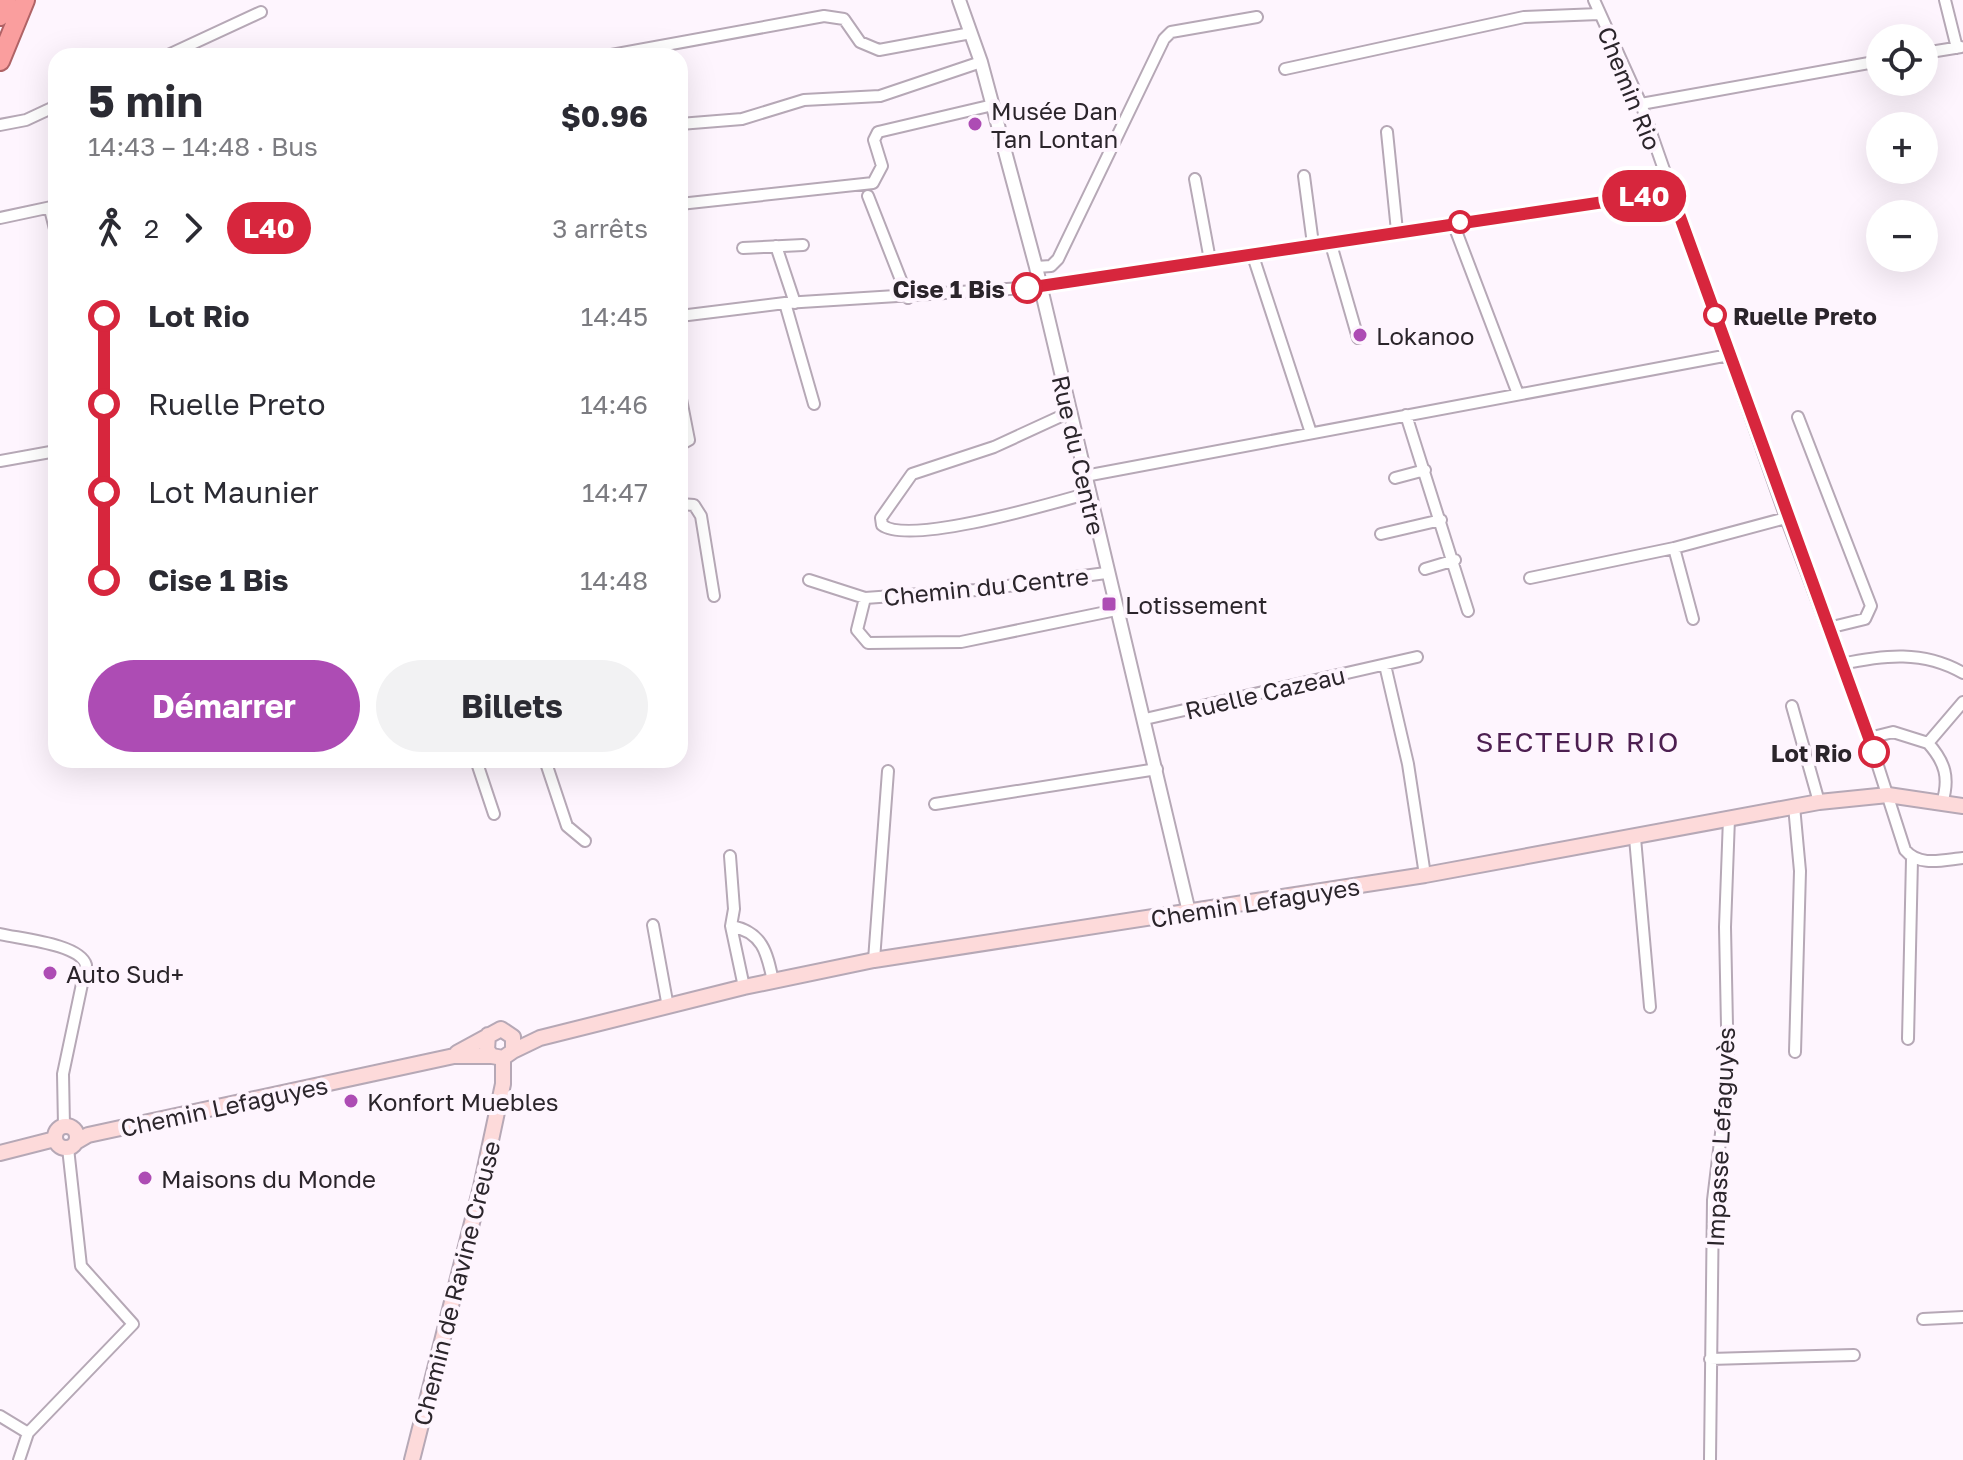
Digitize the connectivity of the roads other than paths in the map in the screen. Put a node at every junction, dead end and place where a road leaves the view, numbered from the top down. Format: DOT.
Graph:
graph roads {
  1 [pos="6,0"];
  2 [pos="25,0"];
  3 [pos="959,0"];
  4 [pos="1594,0"];
  5 [pos="1945,0"];
  6 [pos="261,12"];
  7 [pos="1599,14"];
  8 [pos="0,16"];
  9 [pos="1257,17"];
  10 [pos="971,33"];
  11 [pos="1960,47"];
  12 [pos="183,48"];
  13 [pos="651,48"];
  14 [pos="1938,51"];
  15 [pos="0,61"];
  16 [pos="981,62"];
  17 [pos="1866,64"];
  18 [pos="1285,69"];
  19 [pos="1641,104"];
  20 [pos="993,105"];
  21 [pos="48,110"];
  22 [pos="688,123"];
  23 [pos="0,125"];
  24 [pos="1387,132"];
  25 [pos="1304,176"];
  26 [pos="1195,179"];
  27 [pos="1671,192"];
  28 [pos="868,196"];
  29 [pos="688,203"];
  30 [pos="48,209"];
  31 [pos="0,218"];
  32 [pos="1453,223"];
  33 [pos="1397,231"];
  34 [pos="1330,241"];
  35 [pos="1313,244"];
  36 [pos="803,245"];
  37 [pos="776,246"];
  38 [pos="743,248"];
  39 [pos="1252,253"];
  40 [pos="1210,260"];
  41 [pos="1036,267"];
  42 [pos="1040,287"];
  43 [pos="908,298"];
  44 [pos="790,303"];
  45 [pos="688,315"];
  46 [pos="1358,338"];
  47 [pos="1729,355"];
  48 [pos="1518,394"];
  49 [pos="814,404"];
  50 [pos="1070,412"];
  51 [pos="1406,415"];
  52 [pos="1798,417"];
  53 [pos="1311,433"];
  54 [pos="48,452"];
  55 [pos="0,461"];
  56 [pos="1425,470"];
  57 [pos="1085,476"];
  58 [pos="1395,478"];
  59 [pos="1089,493"];
  60 [pos="688,506"];
  61 [pos="1786,518"];
  62 [pos="1441,520"];
  63 [pos="1381,534"];
  64 [pos="1674,548"];
  65 [pos="1455,560"];
  66 [pos="1425,569"];
  67 [pos="1106,573"];
  68 [pos="1530,578"];
  69 [pos="809,580"];
  70 [pos="714,596"];
  71 [pos="865,598"];
  72 [pos="1116,610"];
  73 [pos="1468,611"];
  74 [pos="1693,619"];
  75 [pos="1828,628"];
  76 [pos="1417,657"];
  77 [pos="1841,664"];
  78 [pos="1385,665"];
  79 [pos="1963,673"];
  80 [pos="1963,702"];
  81 [pos="1792,706"];
  82 [pos="1145,719"];
  83 [pos="1869,738"];
  84 [pos="1928,743"];
  85 [pos="479,768"];
  86 [pos="548,768"];
  87 [pos="1157,769"];
  88 [pos="888,771"];
  89 [pos="1888,795"];
  90 [pos="1819,802"];
  91 [pos="1942,803"];
  92 [pos="935,804"];
  93 [pos="1794,806"];
  94 [pos="1963,806"];
  95 [pos="494,814"];
  96 [pos="1729,818"];
  97 [pos="1635,838"];
  98 [pos="585,841"];
  99 [pos="730,856"];
  100 [pos="1963,858"];
  101 [pos="1912,859"];
  102 [pos="1425,875"];
  103 [pos="1189,912"];
  104 [pos="653,925"];
  105 [pos="731,926"];
  106 [pos="0,934"];
  107 [pos="874,960"];
  108 [pos="773,981"];
  109 [pos="744,987"];
  110 [pos="668,1007"];
  111 [pos="1650,1007"];
  112 [pos="508,1031"];
  113 [pos="488,1035"];
  114 [pos="540,1038"];
  115 [pos="1908,1039"];
  116 [pos="1795,1052"];
  117 [pos="503,1055"];
  118 [pos="454,1056"];
  119 [pos="74,1136"];
  120 [pos="0,1153"];
  121 [pos="1963,1317"];
  122 [pos="1923,1319"];
  123 [pos="1854,1355"];
  124 [pos="1710,1359"];
  125 [pos="0,1416"];
  126 [pos="28,1433"];
  127 [pos="19,1460"];
  128 [pos="412,1460"];
  129 [pos="1710,1460"];
  1 -- 8 [label="highway"];
  2 -- 15 [label="highway"];
  3 -- 10 [label="street, Rue du Centre"];
  4 -- 7 [label="street, Chemin Rio"];
  5 -- 11 [label="street"];
  6 -- 12 [label="street"];
  7 -- 18 [label="street, Chemin Rio"];
  7 -- 19 [label="street, Chemin Rio"];
  9 -- 41 [label="street"];
  10 -- 13 [label="street"];
  10 -- 16 [label="street, Rue du Centre"];
  11 -- 14 [label="street"];
  16 -- 20 [label="street, Rue du Centre"];
  16 -- 22 [label="street"];
  17 -- 19 [label="street"];
  19 -- 27 [label="street, Chemin Rio"];
  20 -- 29 [label="street"];
  20 -- 41 [label="street, Rue du Centre"];
  21 -- 23 [label="street"];
  24 -- 33 [label="street"];
  25 -- 35 [label="street"];
  26 -- 40 [label="street"];
  27 -- 32 [label="street"];
  27 -- 47 [label="street, Chemin Rio"];
  28 -- 43 [label="street"];
  30 -- 31 [label="street"];
  32 -- 33 [label="street"];
  32 -- 48 [label="street"];
  33 -- 34 [label="street"];
  34 -- 35 [label="street"];
  34 -- 46 [label="street"];
  35 -- 39 [label="street"];
  36 -- 37 [label="street"];
  37 -- 38 [label="street"];
  37 -- 44 [label="street"];
  39 -- 40 [label="street"];
  39 -- 53 [label="street"];
  40 -- 42 [label="street"];
  41 -- 42 [label="street, Rue du Centre"];
  42 -- 43 [label="street"];
  42 -- 50 [label="street, Rue du Centre"];
  43 -- 44 [label="street"];
  44 -- 45 [label="street"];
  44 -- 49 [label="street"];
  47 -- 48 [label="street"];
  47 -- 61 [label="street, Chemin Rio"];
  48 -- 51 [label="street"];
  50 -- 57 [label="street, Rue du Centre"];
  50 -- 59 [label="street"];
  51 -- 53 [label="street"];
  51 -- 56 [label="street"];
  52 -- 75 [label="street"];
  53 -- 57 [label="street"];
  54 -- 55 [label="street"];
  56 -- 58 [label="street"];
  56 -- 62 [label="street"];
  57 -- 59 [label="street, Rue du Centre"];
  59 -- 67 [label="street, Rue du Centre"];
  60 -- 70 [label="street"];
  61 -- 64 [label="street"];
  61 -- 75 [label="street, Chemin Rio"];
  62 -- 63 [label="street"];
  62 -- 65 [label="street"];
  64 -- 68 [label="street"];
  64 -- 74 [label="street"];
  65 -- 66 [label="street"];
  65 -- 73 [label="street"];
  67 -- 71 [label="street, Chemin du Centre"];
  67 -- 72 [label="street, Rue du Centre"];
  69 -- 71 [label="street, Chemin du Centre"];
  71 -- 72 [label="street, Chemin du Centre"];
  72 -- 82 [label="street, Rue du Centre"];
  75 -- 77 [label="street, Chemin Rio"];
  76 -- 78 [label="street, Ruelle Cazeau"];
  77 -- 79 [label="street"];
  77 -- 83 [label="street, Chemin Rio"];
  78 -- 82 [label="street, Ruelle Cazeau"];
  78 -- 102 [label="street"];
  80 -- 84 [label="street"];
  81 -- 90 [label="street"];
  82 -- 87 [label="street, Rue du Centre"];
  83 -- 84 [label="street"];
  83 -- 89 [label="street, Chemin Rio"];
  84 -- 91 [label="street"];
  85 -- 95 [label="street"];
  86 -- 98 [label="street"];
  87 -- 92 [label="street"];
  87 -- 103 [label="street, Rue du Centre"];
  88 -- 107 [label="street"];
  89 -- 90 [label="main road, Chemin Lefaguyes"];
  89 -- 91 [label="main road, Chemin Lefaguyes"];
  89 -- 101 [label="street"];
  90 -- 93 [label="main road, Chemin Lefaguyes"];
  91 -- 94 [label="main road, Chemin Lefaguyes"];
  93 -- 96 [label="main road, Chemin Lefaguyes"];
  93 -- 116 [label="street"];
  96 -- 97 [label="main road, Chemin Lefaguyes"];
  96 -- 124 [label="street, Impasse Lefaguyès"];
  97 -- 102 [label="main road, Chemin Lefaguyes"];
  97 -- 111 [label="street"];
  99 -- 105 [label="street"];
  100 -- 101 [label="street"];
  101 -- 115 [label="street"];
  102 -- 103 [label="main road, Chemin Lefaguyes"];
  103 -- 107 [label="main road, Chemin Lefaguyes"];
  104 -- 110 [label="street"];
  105 -- 108 [label="street"];
  105 -- 109 [label="street"];
  106 -- 119 [label="street"];
  107 -- 108 [label="main road, Chemin Lefaguyes"];
  108 -- 109 [label="main road, Chemin Lefaguyes"];
  109 -- 110 [label="main road, Chemin Lefaguyes"];
  110 -- 114 [label="main road, Chemin Lefaguyes"];
  112 -- 113 [label="main road"];
  112 -- 114 [label="main road, Chemin Lefaguyes"];
  112 -- 117 [label="main road"];
  113 -- 117 [label="main road"];
  113 -- 118 [label="main road, Chemin Lefaguyes"];
  114 -- 117 [label="main road, Chemin Lefaguyes"];
  117 -- 118 [label="main road, Chemin Lefaguyes"];
  117 -- 128 [label="main road, Chemin de Ravine Creuse"];
  118 -- 119 [label="main road, Chemin Lefaguyes"];
  119 -- 120 [label="main road"];
  119 -- 126 [label="street"];
  121 -- 122 [label="street"];
  123 -- 124 [label="street"];
  124 -- 129 [label="street, Impasse Lefaguyès"];
  125 -- 126 [label="street"];
  126 -- 127 [label="street"];
}
